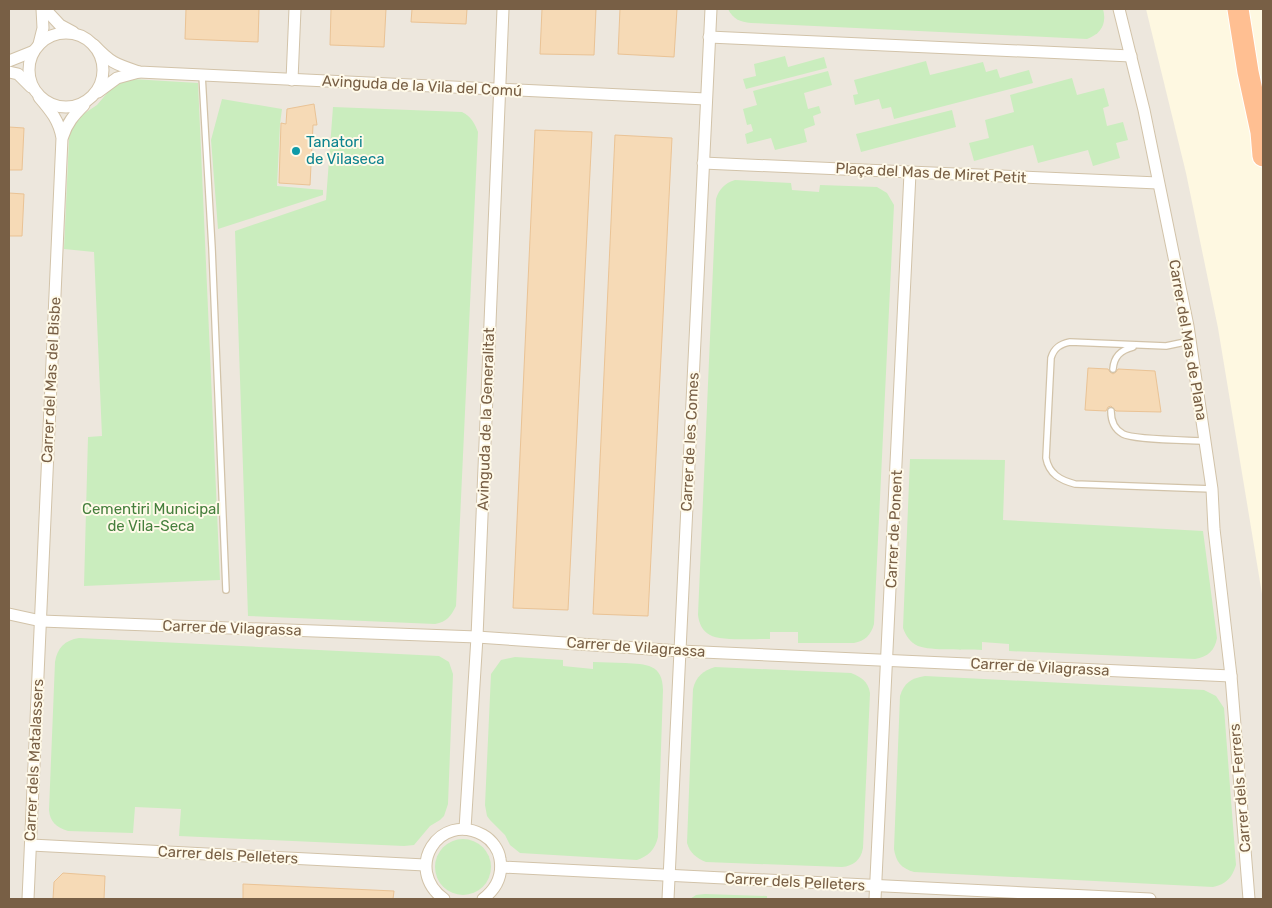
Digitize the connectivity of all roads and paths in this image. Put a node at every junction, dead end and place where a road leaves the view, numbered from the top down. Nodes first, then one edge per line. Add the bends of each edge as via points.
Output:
1 (43, 9) edge
2 (296, 9) edge
3 (503, 9) edge
4 (711, 9) edge
5 (1119, 9) edge
6 (1238, 9) edge
7 (709, 36) junction
8 (83, 37) junction
9 (94, 45) junction
10 (36, 48) junction
11 (1131, 56) junction
12 (9, 61) edge
13 (9, 72) edge
14 (139, 72) junction
15 (202, 75) junction
16 (292, 80) junction
17 (499, 90) junction
18 (37, 94) junction
19 (90, 98) junction
20 (706, 99) junction
21 (62, 138) junction
22 (1263, 156) edge
23 (703, 163) junction
24 (910, 173) junction
25 (1158, 183) junction
26 (1190, 341) junction
27 (1142, 345) junction
28 (1113, 369) dead end
29 (1111, 411) dead end
30 (1205, 441) junction
31 (1212, 489) junction
32 (226, 590) dead end
33 (9, 614) edge
34 (40, 621) junction
35 (477, 637) junction
36 (680, 651) junction
37 (888, 660) junction
38 (1231, 676) junction
39 (465, 829) junction
40 (31, 845) junction
41 (425, 864) junction
42 (501, 867) junction
43 (669, 876) junction
44 (876, 886) junction
45 (439, 897) edge
46 (28, 899) edge
47 (483, 899) edge
48 (668, 899) edge
49 (875, 899) edge
50 (1150, 899) edge
51 (1249, 899) edge

1 - 8 street via 60,25
1 - 10 street via 43,28
2 - 16 street
3 - 17 street, Avinguda de la Generalitat
4 - 7 street, Carrer de les Comes
5 - 11 street, Carrer del Mas de Plana
6 - 22 highway
7 - 11 street
7 - 20 street, Carrer de les Comes
8 - 9 street
8 - 10 street via 71,33 58,34 46,38
9 - 14 street, Avinguda de la Vila del Comú via 108,60
9 - 19 street via 103,64 102,81
10 - 12 street
10 - 18 street via 28,69
11 - 25 street, Carrer del Mas de Plana
13 - 18 street via 18,74
14 - 15 street, Avinguda de la Vila del Comú
14 - 19 street, Avinguda de la Vila del Comú via 117,78
15 - 16 street, Avinguda de la Vila del Comú
15 - 32 lane
16 - 17 street, Avinguda de la Vila del Comú
17 - 20 street, Avinguda de la Vila del Comú
17 - 35 street, Avinguda de la Generalitat
18 - 19 street via 62,108 75,107
18 - 21 street, Carrer del Mas del Bisbe via 56,117
19 - 21 street, Carrer del Mas del Bisbe via 71,117
20 - 23 street, Carrer de les Comes
21 - 34 street, Carrer del Mas del Bisbe
23 - 24 street, Plaça del Mas de Miret Petit
23 - 36 street, Carrer de les Comes
24 - 25 street, Plaça del Mas de Miret Petit
24 - 37 street, Carrer de Ponent
25 - 26 street, Carrer del Mas de Plana
26 - 27 lane via 1166,346
26 - 30 street, Carrer del Mas de Plana
27 - 28 lane via 1120,353
27 - 31 lane via 1070,342 1056,348 1050,368 1046,458 1050,470 1059,479 1075,484
29 - 30 lane via 1112,422 1125,435
30 - 31 street, Carrer del Mas de Plana
31 - 38 street, Carrer del Mas de Plana
33 - 34 street, Carrer de Vilagrassa
34 - 35 street, Carrer de Vilagrassa
34 - 40 street, Carrer dels Matalassers
35 - 36 street, Carrer de Vilagrassa
35 - 39 street, Avinguda de la Generalitat
36 - 37 street, Carrer de Vilagrassa
36 - 43 street, Carrer de les Comes
37 - 38 street, Carrer de Vilagrassa
37 - 44 street, Carrer de Ponent
38 - 51 street, Carrer dels Ferrers
39 - 41 street via 443,835 434,843
39 - 42 street via 487,837 497,850
40 - 41 street, Carrer dels Pelleters
40 - 46 street, Carrer dels Matalassers
41 - 45 street via 430,885
42 - 43 street, Carrer dels Pelleters
42 - 47 street via 493,890
43 - 44 street, Carrer dels Pelleters
43 - 48 street, Carrer de les Comes
44 - 49 street, Carrer de Ponent
44 - 50 street, Carrer dels Pelleters

